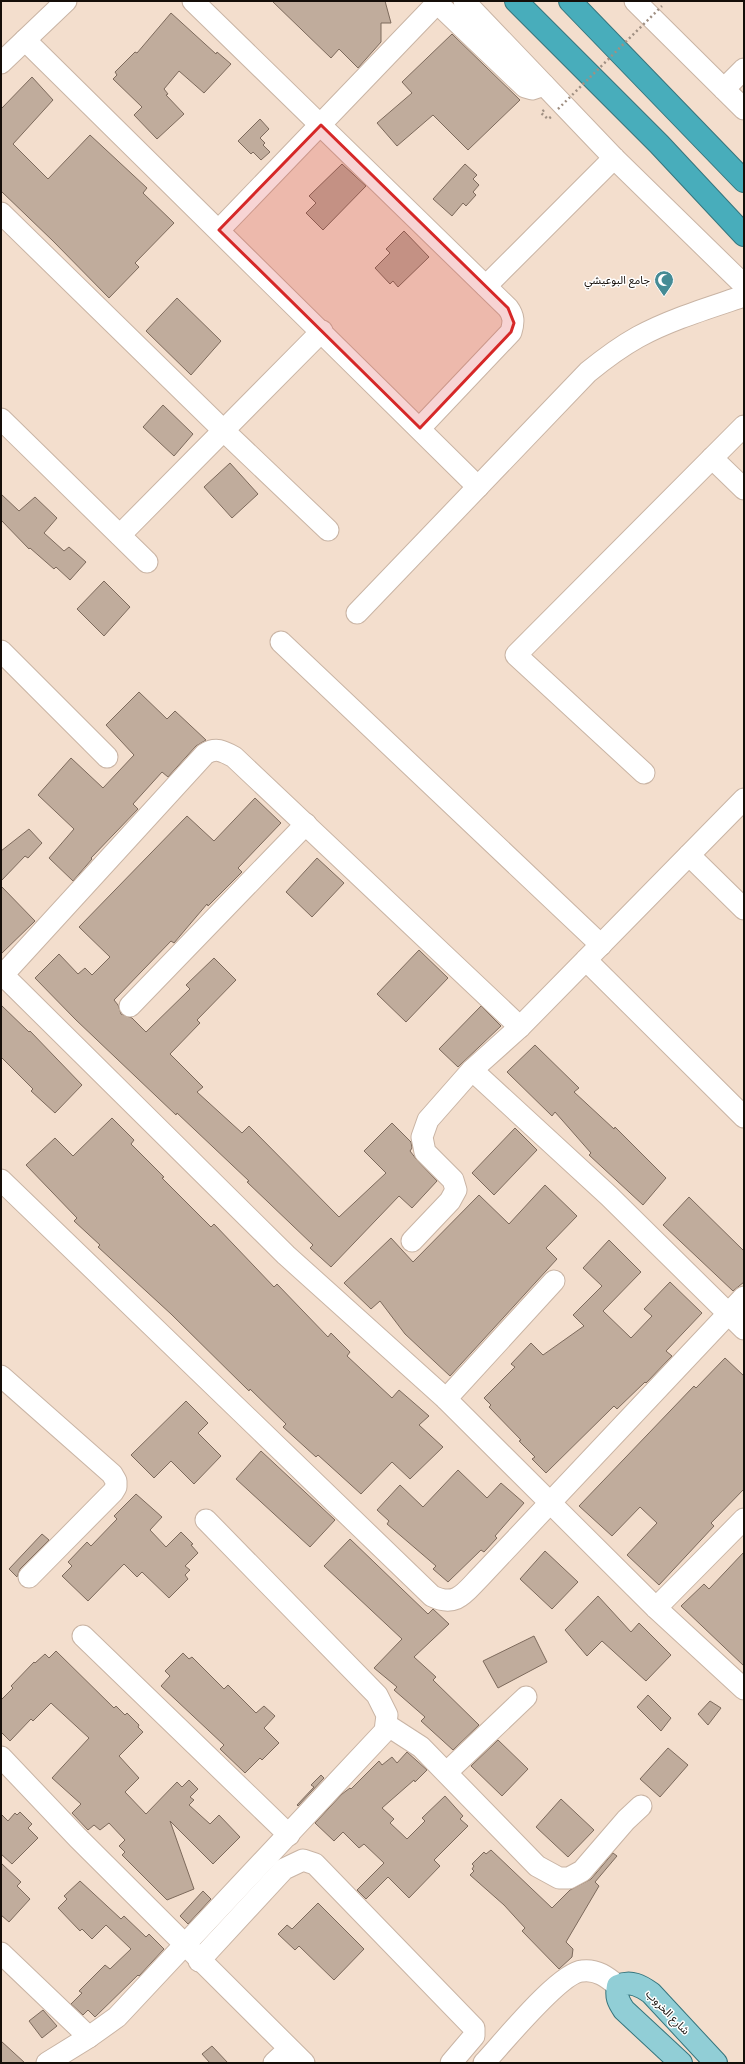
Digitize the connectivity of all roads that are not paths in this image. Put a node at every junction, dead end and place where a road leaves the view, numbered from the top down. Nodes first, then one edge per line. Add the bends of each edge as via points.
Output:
1 (66, 1) edge
2 (193, 1) edge
3 (464, 1) edge
4 (508, 1) edge
5 (516, 1) edge
6 (570, 1) edge
7 (636, 1) edge
8 (437, 2) edge
9 (25, 40) junction
10 (566, 51) junction
11 (1, 63) edge
12 (744, 69) edge
13 (544, 85) junction
14 (724, 89) junction
15 (744, 109) edge
16 (321, 125) junction
17 (614, 158) junction
18 (744, 181) edge
19 (1, 213) edge
20 (219, 230) junction
21 (744, 235) edge
22 (744, 285) edge
23 (486, 286) junction
24 (744, 296) edge
25 (322, 331) junction
26 (1, 419) edge
27 (744, 426) edge
28 (420, 428) junction
29 (223, 430) junction
30 (712, 458) junction
31 (478, 487) junction
32 (744, 489) edge
33 (328, 530) dead end
34 (120, 535) junction
35 (147, 562) dead end
36 (357, 613) dead end
37 (281, 642) dead end
38 (1, 651) edge
39 (107, 757) dead end
40 (644, 773) dead end
41 (744, 799) edge
42 (306, 824) junction
43 (689, 855) junction
44 (744, 908) edge
45 (601, 945) junction
46 (586, 960) junction
47 (2, 976) edge
48 (130, 1006) dead end
49 (520, 1027) junction
50 (472, 1070) junction
51 (744, 1117) edge
52 (1, 1180) edge
53 (412, 1241) dead end
54 (554, 1281) dead end
55 (744, 1297) edge
56 (729, 1314) junction
57 (744, 1329) edge
58 (1, 1376) edge
59 (446, 1398) junction
60 (552, 1503) junction
61 (744, 1519) edge
62 (206, 1520) dead end
63 (29, 1578) dead end
64 (656, 1608) junction
65 (83, 1636) dead end
66 (744, 1689) edge
67 (526, 1697) dead end
68 (387, 1725) junction
69 (1, 1756) edge
70 (447, 1772) junction
71 (642, 1806) dead end
72 (289, 1835) junction
73 (184, 1946) junction
74 (1, 1953) edge
75 (199, 1961) junction
76 (618, 1986) junction
77 (89, 2037) junction
78 (289, 2049) junction
79 (47, 2063) edge
80 (274, 2063) edge
81 (304, 2063) edge
82 (451, 2063) edge
83 (484, 2063) edge
84 (680, 2063) edge
85 (716, 2063) edge

1 - 9 street
2 - 16 street
3 - 13 street
4 - 10 main road
5 - 10 highway
6 - 18 highway
7 - 14 street
8 - 13 street via 525,87 532,89
8 - 16 street
9 - 11 street
9 - 20 street
10 - 21 highway via 659,144
12 - 14 street
13 - 17 street
14 - 15 street
16 - 20 street
16 - 23 street
17 - 22 street
17 - 23 street
19 - 29 street
20 - 25 street
23 - 28 street via 513,315 511,332
24 - 31 street via 666,324 612,353 565,393
25 - 28 street
25 - 29 street
26 - 34 street
27 - 30 street
28 - 31 street
29 - 33 street
29 - 34 street
30 - 32 street
30 - 40 street via 516,655
31 - 36 street
34 - 35 street
37 - 45 street
38 - 39 street
41 - 43 street
42 - 47 street via 234,757 221,750 211,750
42 - 48 street
42 - 49 street
43 - 44 street
43 - 45 street
45 - 46 street
46 - 49 street
46 - 51 street
47 - 59 street via 286,1255
49 - 50 street
50 - 53 street via 428,1120 424,1129 422,1137 425,1152 453,1180 456,1190 450,1201
50 - 56 street via 609,1196
52 - 60 street via 432,1596 448,1601 460,1598
54 - 59 street
55 - 56 street
56 - 57 street
56 - 60 street
58 - 63 street via 112,1474 116,1481 116,1487 106,1502
59 - 60 street
60 - 64 street
61 - 64 street
62 - 68 street via 377,1695 387,1715
64 - 66 street
65 - 72 street
67 - 70 street
68 - 70 street via 421,1747
68 - 72 street via 383,1735
69 - 73 street
70 - 71 street via 537,1866 558,1878 569,1878 582,1871 626,1820
72 - 73 street
73 - 75 street
73 - 77 street via 117,2017
74 - 77 street
75 - 78 street
75 - 82 street via 284,1869 303,1860 315,1864 474,2028 474,2036
76 - 83 street via 596,1971 581,1971 562,1981
76 - 84 main road via 616,1994 624,2010
76 - 85 main road, شارع الخروب via 632,1983 651,1993
77 - 79 street
78 - 80 street
78 - 81 street

